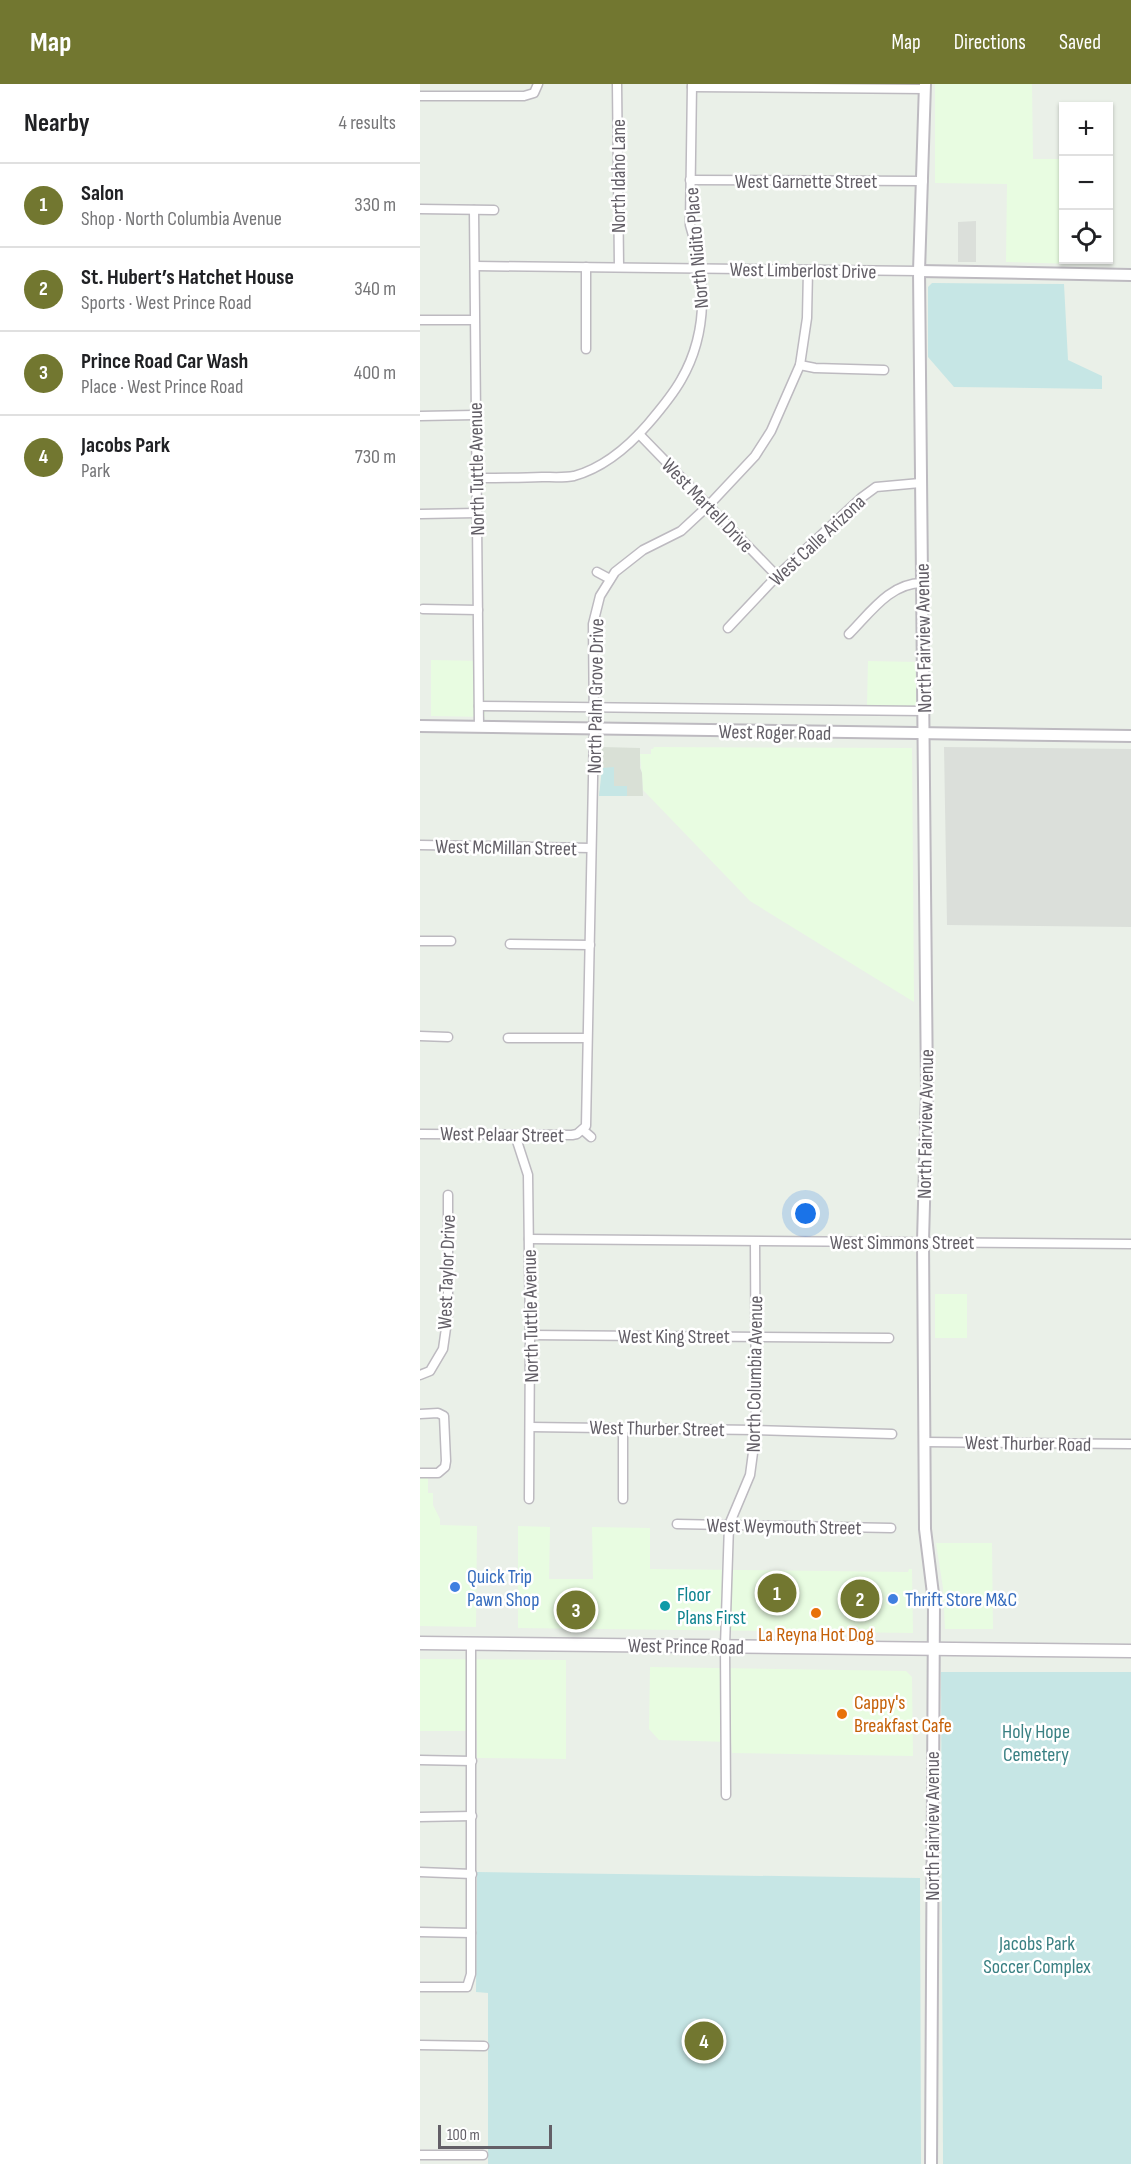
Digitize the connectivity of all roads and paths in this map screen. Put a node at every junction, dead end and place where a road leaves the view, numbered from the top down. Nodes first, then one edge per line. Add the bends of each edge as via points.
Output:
1 (617, 84) edge
2 (692, 86) edge
3 (925, 87) edge
4 (536, 88) edge
5 (420, 96) edge
6 (690, 180) junction
7 (923, 181) junction
8 (420, 209) edge
9 (474, 210) junction
10 (494, 210) dead end
11 (475, 266) junction
12 (586, 267) junction
13 (619, 267) junction
14 (700, 268) junction
15 (808, 270) junction
16 (919, 271) junction
17 (1131, 275) edge
18 (420, 320) edge
19 (474, 320) junction
20 (586, 349) dead end
21 (800, 365) junction
22 (884, 370) dead end
23 (476, 415) junction
24 (420, 416) edge
25 (639, 434) junction
26 (477, 478) junction
27 (921, 483) junction
28 (709, 505) junction
29 (477, 513) junction
30 (421, 514) edge
31 (597, 572) dead end
32 (777, 576) junction
33 (610, 579) junction
34 (922, 583) junction
35 (423, 609) dead end
36 (478, 610) junction
37 (728, 628) dead end
38 (849, 634) dead end
39 (479, 705) junction
40 (594, 707) junction
41 (924, 711) junction
42 (420, 726) edge
43 (479, 727) junction
44 (594, 729) junction
45 (924, 734) junction
46 (1131, 736) edge
47 (420, 845) edge
48 (591, 848) junction
49 (420, 941) edge
50 (451, 941) dead end
51 (510, 944) dead end
52 (590, 945) junction
53 (420, 1036) edge
54 (448, 1037) dead end
55 (508, 1038) dead end
56 (587, 1038) junction
57 (583, 1130) junction
58 (420, 1134) edge
59 (515, 1134) junction
60 (591, 1137) dead end
61 (448, 1195) dead end
62 (529, 1239) junction
63 (755, 1242) junction
64 (923, 1242) junction
65 (1131, 1244) edge
66 (530, 1335) junction
67 (756, 1337) junction
68 (889, 1338) dead end
69 (420, 1376) edge
70 (420, 1414) edge
71 (530, 1427) junction
72 (622, 1428) junction
73 (756, 1430) junction
74 (892, 1434) dead end
75 (925, 1442) junction
76 (1131, 1444) edge
77 (420, 1473) edge
78 (529, 1499) dead end
79 (623, 1499) dead end
80 (677, 1524) dead end
81 (729, 1525) junction
82 (891, 1528) dead end
83 (420, 1643) edge
84 (471, 1643) junction
85 (725, 1646) junction
86 (932, 1649) junction
87 (1131, 1651) edge
88 (420, 1760) edge
89 (472, 1761) junction
90 (726, 1795) dead end
91 (472, 1816) junction
92 (420, 1817) edge
93 (420, 1872) edge
94 (472, 1874) junction
95 (420, 1932) edge
96 (471, 1933) junction
97 (420, 1987) edge
98 (420, 2045) edge
99 (484, 2046) dead end
100 (420, 2155) edge
101 (483, 2155) dead end
102 (434, 2159) edge
103 (931, 2164) edge

1 - 13 street, North Idaho Lane
2 - 3 street
2 - 6 street, North Nidito Place
3 - 7 street, North Fairview Avenue
4 - 5 street via 524,96
6 - 7 street, West Garnette Street
6 - 14 street, North Nidito Place via 690,225 698,246
7 - 16 street, North Fairview Avenue
8 - 9 street
9 - 10 street
9 - 11 street, North Tuttle Avenue
11 - 12 street, West Limberlost Drive
11 - 19 street, North Tuttle Avenue
12 - 13 street, West Limberlost Drive
12 - 20 street
13 - 14 street, West Limberlost Drive
14 - 15 street, West Limberlost Drive
14 - 25 street, North Nidito Place via 702,323 694,353 682,380
15 - 16 street, West Limberlost Drive
15 - 21 street, North Palm Grove Drive via 807,318
16 - 17 street, West Limberlost Drive
16 - 27 street, North Fairview Avenue
18 - 19 street
19 - 23 street, North Tuttle Avenue
21 - 22 street
21 - 28 street, North Palm Grove Drive via 755,456
23 - 24 street
23 - 26 street, North Tuttle Avenue
25 - 26 street, North Nidito Place via 597,468 571,477
25 - 28 street, West Martell Drive
26 - 29 street, North Tuttle Avenue
27 - 32 street, West Calle Arizona via 876,487
27 - 34 street, North Fairview Avenue
28 - 32 street, West Martell Drive
28 - 33 street, North Palm Grove Drive via 681,531 643,550
29 - 30 street
29 - 36 street, North Tuttle Avenue
31 - 33 street
32 - 37 street, West Calle Arizona
33 - 40 street, North Palm Grove Drive via 600,596 593,624
34 - 38 street via 911,583 885,597
34 - 41 street, North Fairview Avenue
35 - 36 street
36 - 39 street, North Tuttle Avenue
39 - 40 street, West Roger Road
39 - 43 street, North Tuttle Avenue
40 - 41 street, West Roger Road
40 - 44 street, North Palm Grove Drive
41 - 45 street, North Fairview Avenue
42 - 43 street, West Roger Road
43 - 44 street, West Roger Road
44 - 45 street, West Roger Road
44 - 48 street, North Palm Grove Drive
45 - 46 street, West Roger Road
45 - 64 street, North Fairview Avenue via 927,1113
47 - 48 street, West McMillan Street
48 - 52 street, North Palm Grove Drive
49 - 50 street
51 - 52 street
52 - 56 street, North Palm Grove Drive
53 - 54 street
55 - 56 street
56 - 57 street, North Palm Grove Drive via 588,1118
57 - 59 street, West Pelaar Street via 572,1135
57 - 60 street
58 - 59 street, West Pelaar Street
59 - 62 street, North Tuttle Avenue via 528,1175
61 - 69 street, West Taylor Drive via 448,1314 443,1349 430,1371
62 - 63 street, West Simmons Street
62 - 66 street, North Tuttle Avenue
63 - 64 street, West Simmons Street
63 - 67 street, North Columbia Avenue
64 - 65 street, West Simmons Street
64 - 75 street, North Fairview Avenue
66 - 67 street, West King Street
66 - 71 street, North Tuttle Avenue
67 - 68 street, West King Street
67 - 73 street, North Columbia Avenue
70 - 77 street via 444,1416 446,1461 438,1473
71 - 72 street, West Thurber Street
71 - 78 street, North Tuttle Avenue
72 - 73 street, West Thurber Street
72 - 79 street
73 - 74 street, West Thurber Street
73 - 81 street, North Columbia Avenue via 750,1475
75 - 76 street, West Thurber Road
75 - 86 street, North Fairview Avenue via 925,1529 934,1602
80 - 81 street, West Weymouth Street
81 - 82 street, West Weymouth Street
81 - 85 street, North Columbia Avenue
83 - 84 main road, West Prince Road
84 - 85 main road, West Prince Road
84 - 89 street
85 - 86 main road, West Prince Road
85 - 90 street, North Columbia Avenue
86 - 87 main road, West Prince Road
86 - 103 street, North Fairview Avenue
88 - 89 street
89 - 91 street
91 - 92 street
91 - 94 street
93 - 94 street
94 - 96 street
95 - 96 street
96 - 97 street via 471,1974 467,1987
98 - 99 street
100 - 102 street
101 - 102 street

